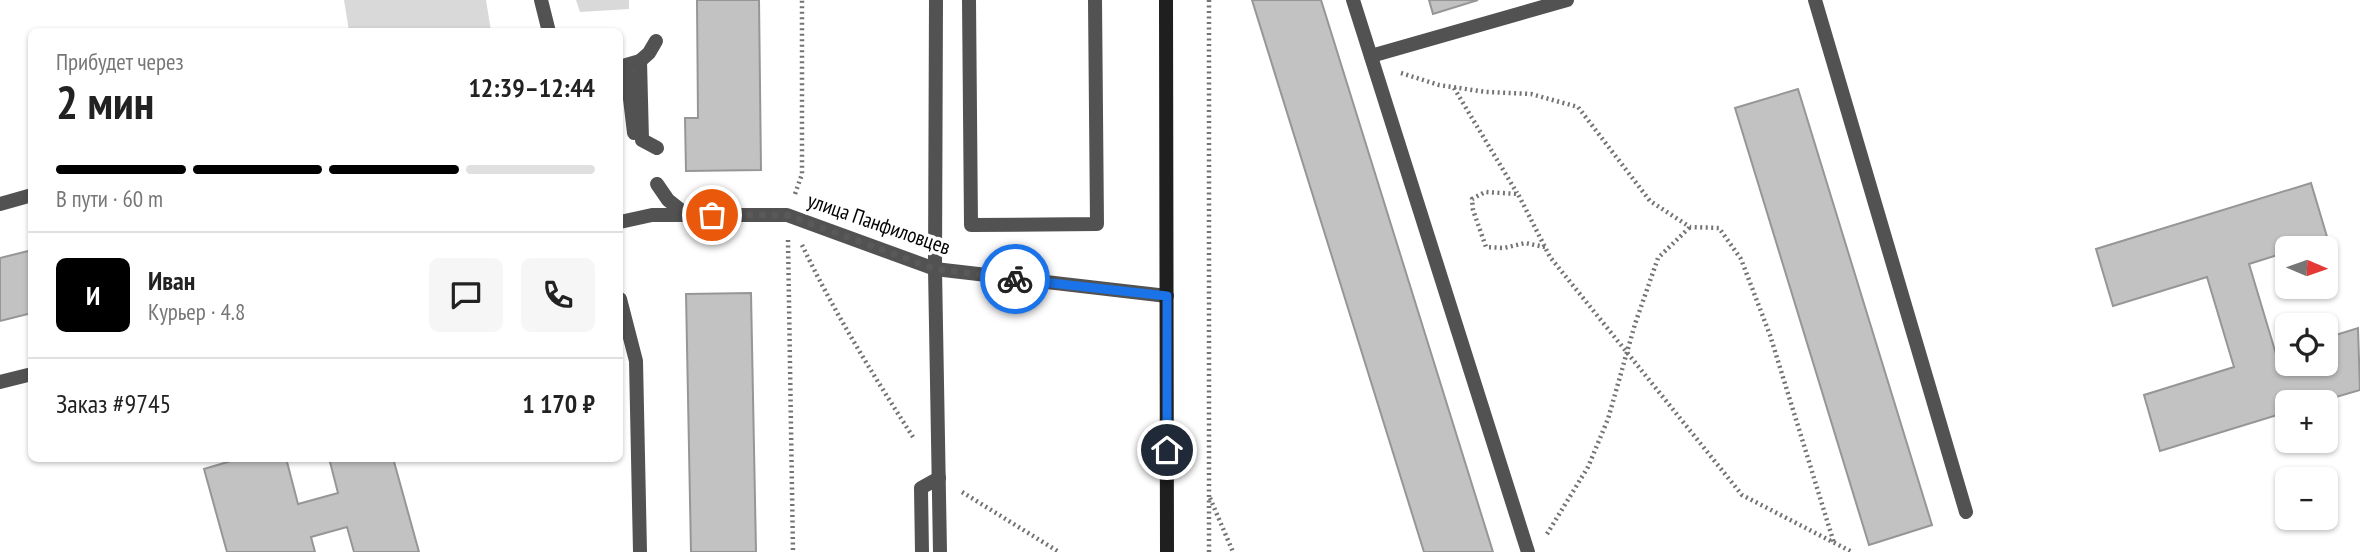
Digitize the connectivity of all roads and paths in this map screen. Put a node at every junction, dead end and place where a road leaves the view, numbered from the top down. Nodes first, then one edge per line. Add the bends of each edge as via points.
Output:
1 (541, 0) edge
2 (802, 0) edge
3 (936, 0) edge
4 (969, 0) edge
5 (1095, 0) edge
6 (1166, 0) edge
7 (1209, 0) edge
8 (1353, 0) edge
9 (1567, 0) edge
10 (1815, 0) edge
11 (549, 28) edge
12 (656, 41) dead end
13 (1371, 56) junction
14 (1454, 88) junction
15 (657, 148) dead end
16 (657, 184) dead end
17 (1518, 194) junction
18 (28, 196) edge
19 (654, 200) dead end
20 (0, 204) edge
21 (687, 215) junction
22 (787, 215) junction
23 (644, 216) junction
24 (623, 221) edge
25 (1690, 227) junction
26 (1545, 247) junction
27 (935, 269) junction
28 (1167, 296) junction
29 (623, 311) edge
30 (1627, 352) junction
31 (28, 375) edge
32 (0, 382) edge
33 (939, 478) junction
34 (1209, 495) junction
35 (1966, 512) dead end
36 (1542, 542) dead end
37 (1833, 542) junction
38 (640, 552) edge
39 (793, 552) edge
40 (922, 552) edge
41 (940, 552) edge
42 (1059, 552) edge
43 (1167, 552) edge
44 (1209, 552) edge
45 (1233, 552) edge
46 (1528, 552) edge
47 (1852, 552) edge

1 - 11 lane
2 - 22 path via 802,174
3 - 27 lane
4 - 5 lane via 971,225 1097,224
6 - 28 street
7 - 34 path
8 - 13 lane
9 - 13 lane
10 - 35 lane
12 - 15 lane via 640,61 642,140
13 - 14 path via 1394,71
13 - 46 lane
14 - 17 path
14 - 25 path via 1531,94 1578,107 1650,201
16 - 21 lane
17 - 26 path
17 - 26 path via 1485,192 1472,199 1486,247 1525,243
18 - 20 lane
19 - 23 lane
21 - 22 lane, улица Панфиловцев
21 - 23 lane, улица Панфиловцев
22 - 27 lane, улица Панфиловцев
22 - 33 path via 874,377
22 - 39 path
23 - 24 lane, улица Панфиловцев
25 - 30 path via 1658,258
25 - 37 path via 1719,228 1741,258 1770,335
26 - 30 path
27 - 28 lane, улица Панфиловцев
27 - 33 lane
28 - 43 street
29 - 38 lane via 636,361
30 - 36 path via 1608,419 1588,467
30 - 37 path via 1742,495
31 - 32 lane
33 - 40 lane via 921,488
33 - 41 lane
33 - 42 path
34 - 44 path
34 - 45 path
37 - 47 path

